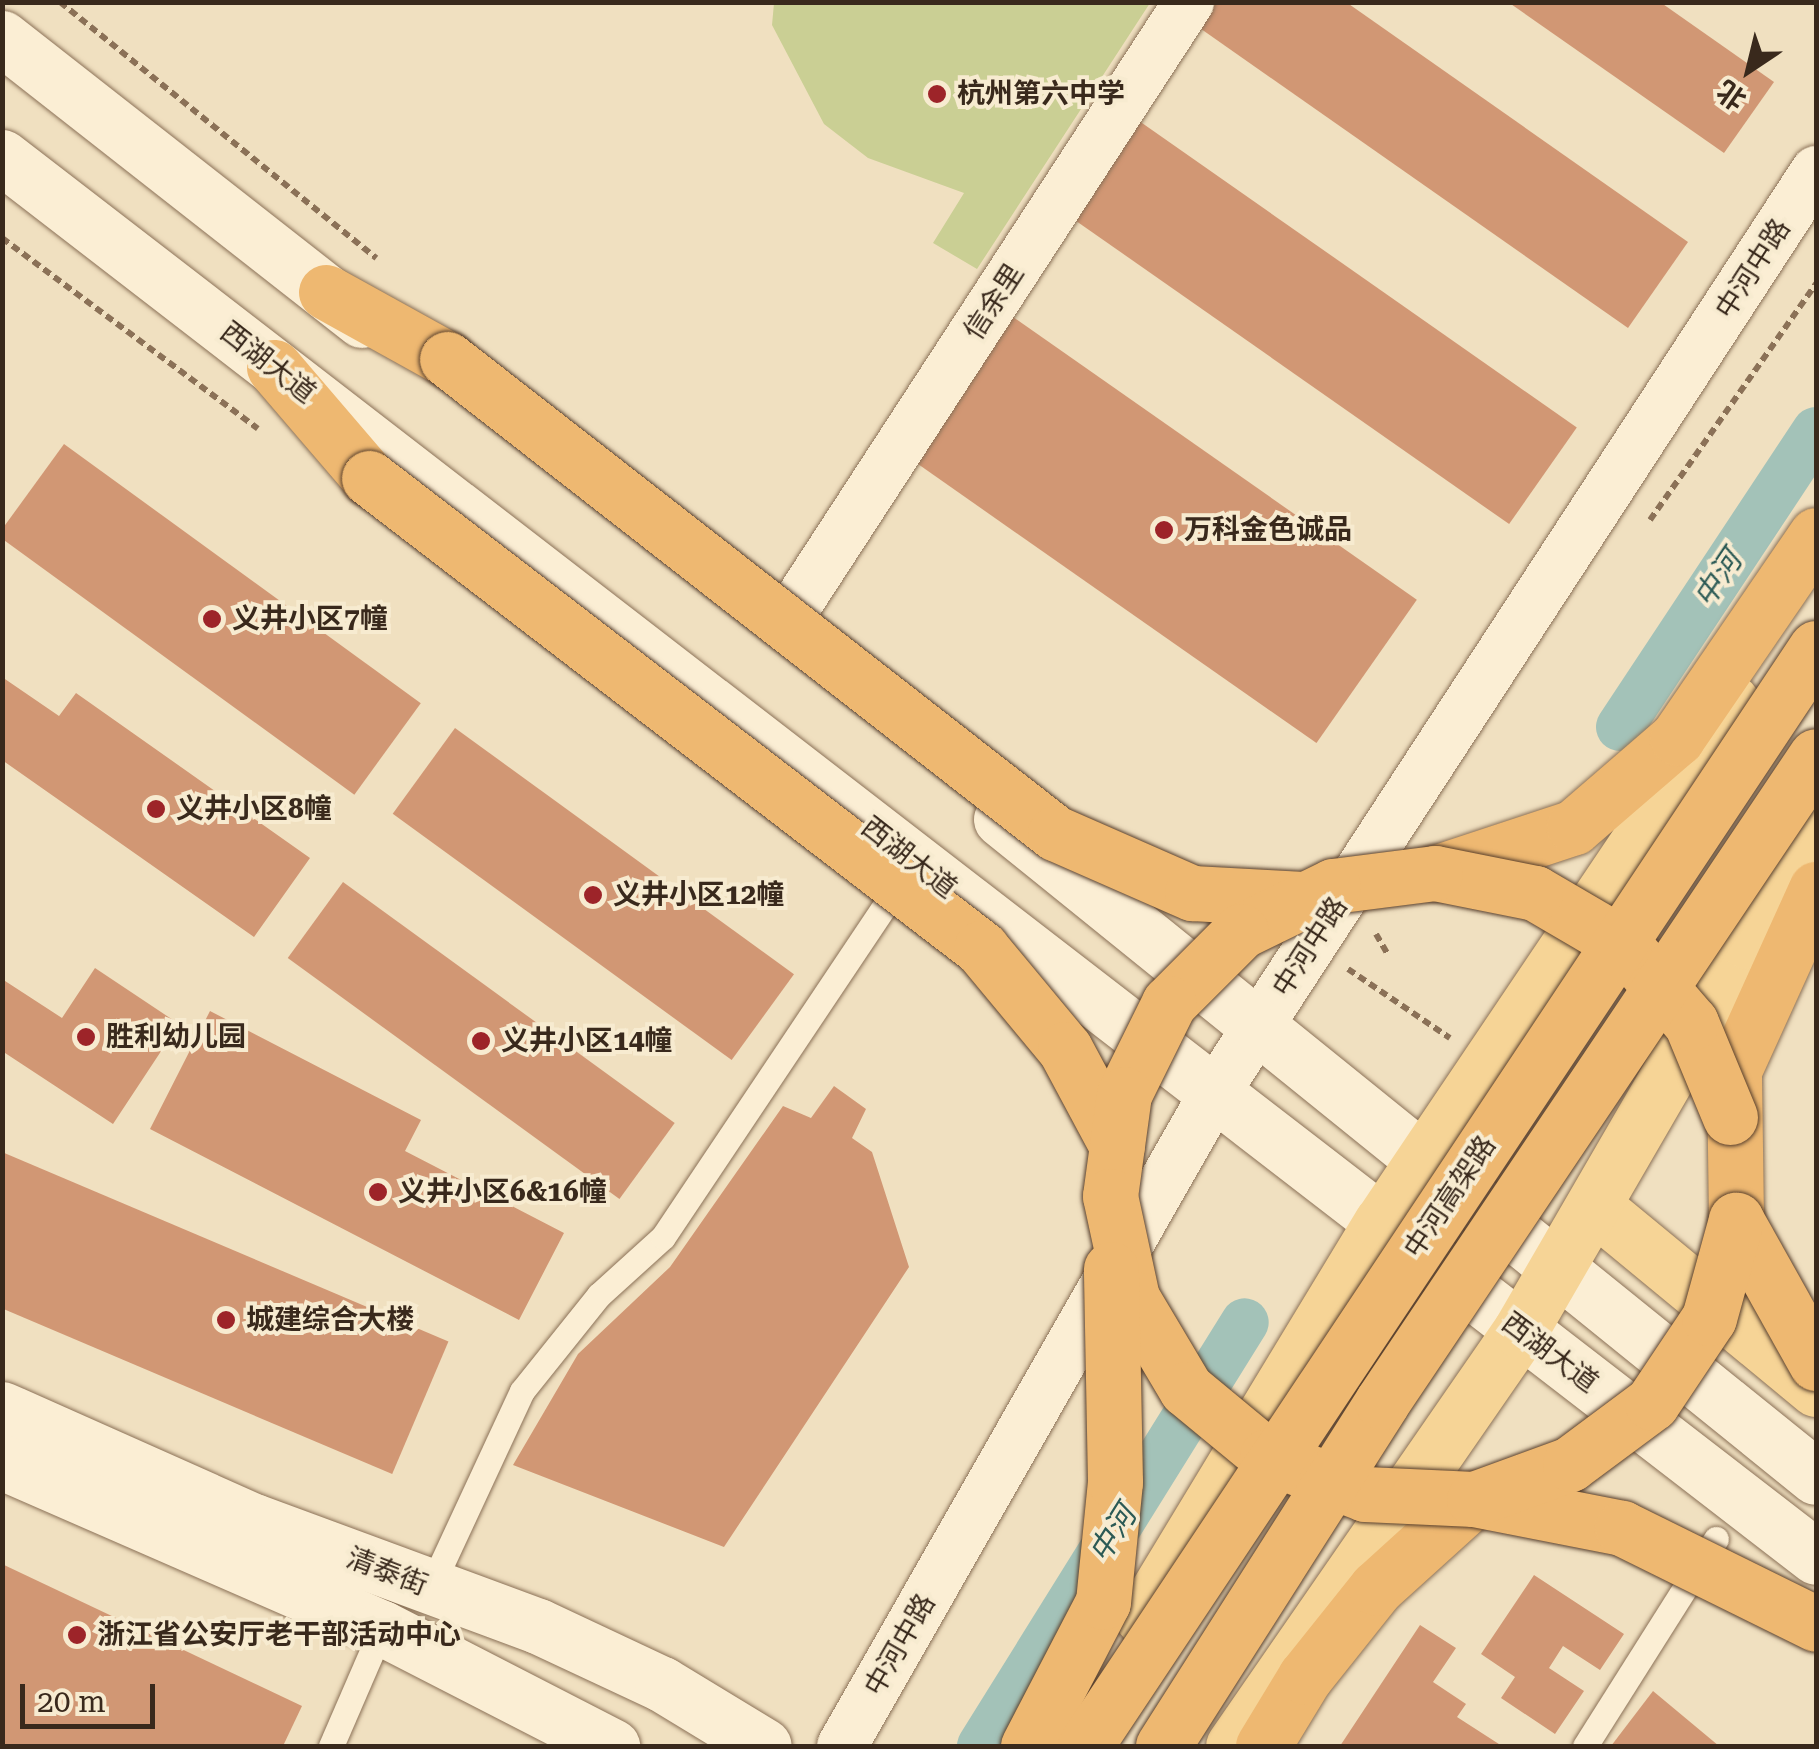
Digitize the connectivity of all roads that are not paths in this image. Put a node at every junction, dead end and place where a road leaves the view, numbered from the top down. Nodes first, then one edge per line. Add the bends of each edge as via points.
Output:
1 (1190, 2) edge
2 (2, 38) edge
3 (2, 157) edge
4 (1816, 171) edge
5 (326, 292) junction
6 (274, 367) junction
7 (1816, 535) edge
8 (1816, 580) edge
9 (798, 601) dead end
10 (1816, 648) edge
11 (1816, 756) edge
12 (1816, 835) edge
13 (1435, 873) junction
14 (1816, 889) edge
15 (1306, 899) junction
16 (888, 902) dead end
17 (1260, 1023) junction
18 (1214, 1094) junction
19 (1730, 1117) junction
20 (1426, 1160) junction
21 (1113, 1171) junction
22 (1595, 1206) junction
23 (1736, 1220) junction
24 (1381, 1223) junction
25 (1559, 1269) junction
26 (1520, 1331) junction
27 (1816, 1364) edge
28 (1816, 1389) edge
29 (2, 1409) edge
30 (2, 1462) edge
31 (1816, 1478) edge
32 (1474, 1499) junction
33 (1716, 1539) dead end
34 (1816, 1557) edge
35 (430, 1589) junction
36 (1816, 1624) edge
37 (382, 1628) junction
38 (331, 1746) edge
39 (612, 1746) edge
40 (764, 1746) edge
41 (842, 1746) edge
42 (1028, 1746) edge
43 (1063, 1746) edge
44 (1085, 1746) edge
45 (1163, 1746) edge
46 (1232, 1746) edge
47 (1264, 1746) edge
48 (1584, 1746) edge

1 - 9 street, 信余里
2 - 5 main road
3 - 6 main road, 西湖大道
4 - 17 street, 中河中路
5 - 15 highway, bridge via 447,359 1055,833 1192,894
5 - 17 main road
6 - 18 main road, 西湖大道
6 - 21 highway, bridge via 369,478 981,948 1065,1049
7 - 13 highway via 1677,738 1574,827
8 - 20 main road
10 - 44 highway, 中河高架路, bridge
11 - 45 highway, 中河高架路, bridge via 1393,1386
12 - 22 main road via 1746,941
13 - 15 highway, bridge via 1333,886
13 - 19 highway, bridge via 1535,893 1624,945 1691,1023
14 - 19 highway via 1734,1070
15 - 21 highway, bridge via 1241,930 1168,1003 1124,1094
16 - 35 lane via 663,1237 599,1295 522,1391
17 - 18 street, 中河中路
17 - 20 main road
18 - 24 main road, 西湖大道
18 - 41 street, 中河中路
19 - 23 highway
20 - 24 main road
20 - 25 main road
21 - 32 highway, bridge via 1132,1298 1186,1389 1266,1456 1366,1494
21 - 42 highway, bridge via 1115,1482 1103,1602
22 - 25 main road
22 - 28 main road
23 - 27 highway, bridge
23 - 32 highway, bridge via 1709,1318 1652,1403 1570,1464
24 - 26 main road, 西湖大道
24 - 43 main road
25 - 26 main road
25 - 31 main road
26 - 34 main road, 西湖大道
26 - 46 main road
29 - 35 main road, 清泰街
30 - 37 main road, 清泰街
32 - 36 highway, bridge via 1622,1528
32 - 47 highway via 1376,1588 1305,1677
33 - 48 lane
35 - 40 main road, 清泰街 via 538,1626 662,1684
37 - 38 lane
37 - 39 main road, 清泰街

